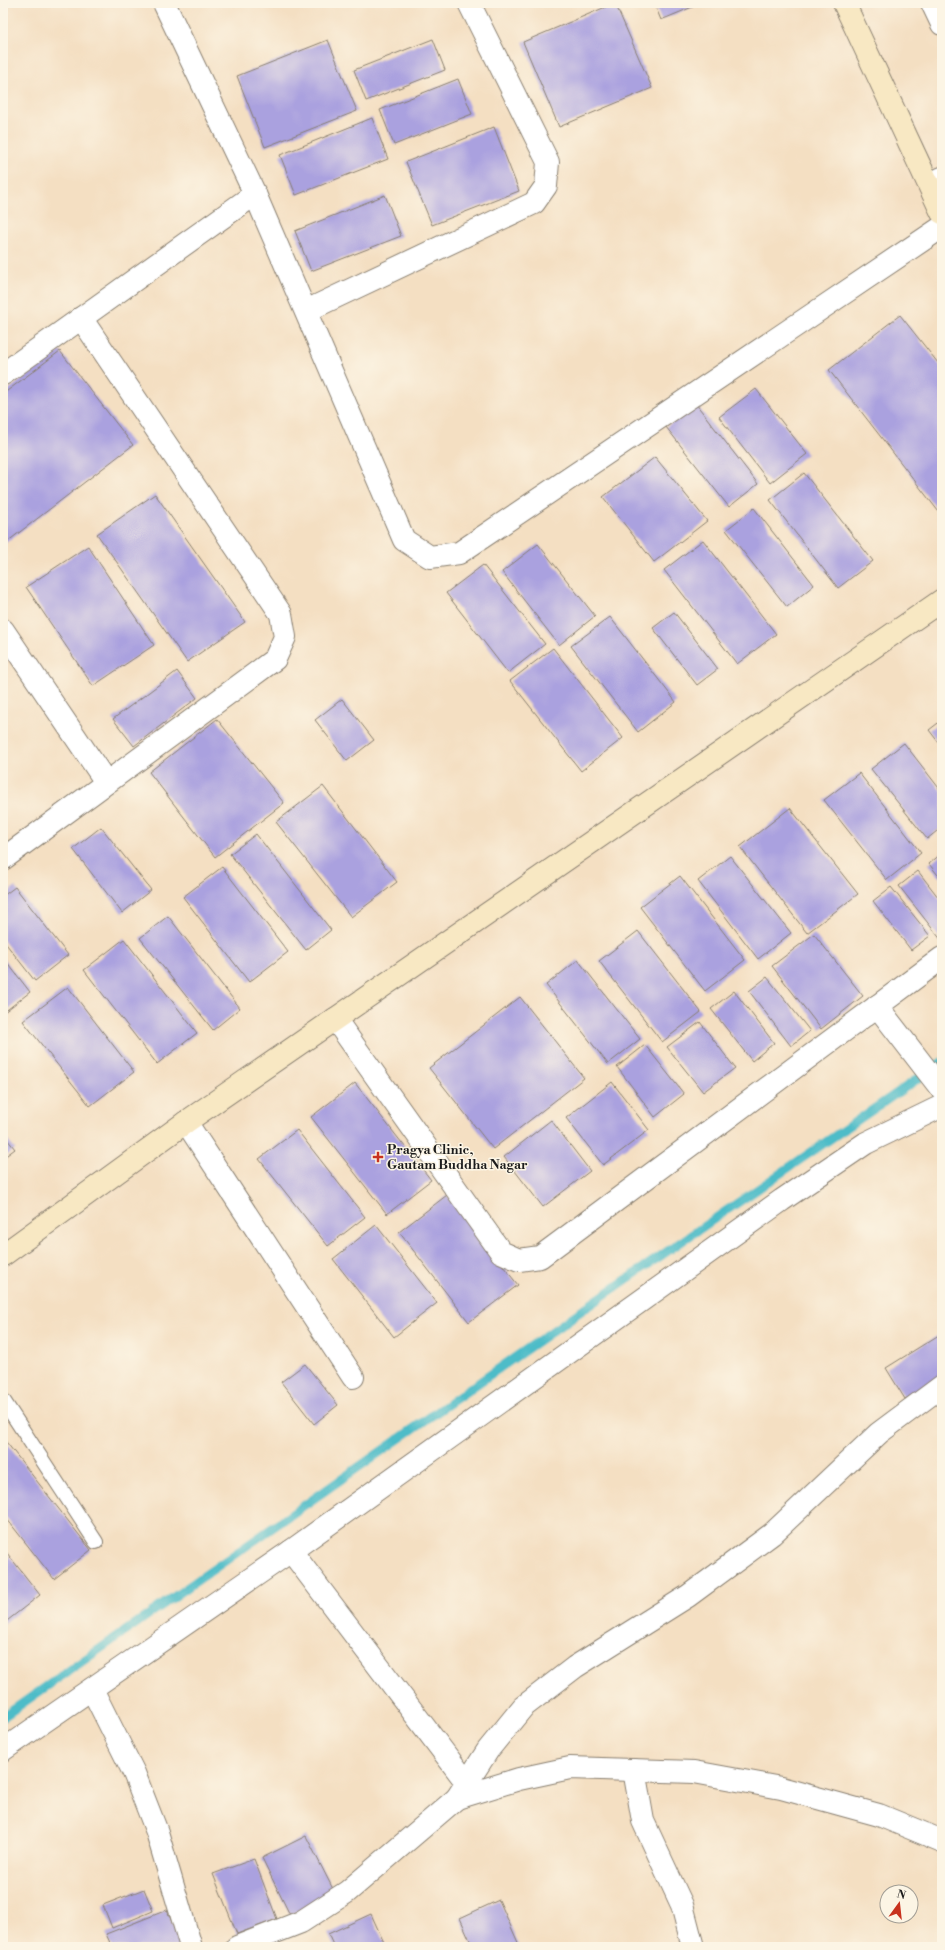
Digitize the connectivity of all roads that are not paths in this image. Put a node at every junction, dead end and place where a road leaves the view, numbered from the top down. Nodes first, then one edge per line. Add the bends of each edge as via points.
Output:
1 (164, 3) edge
2 (469, 3) edge
3 (844, 3) edge
4 (932, 3) edge
5 (942, 24) edge
6 (936, 181) edge
7 (254, 194) junction
8 (942, 213) edge
9 (942, 228) edge
10 (306, 311) junction
11 (80, 318) junction
12 (3, 374) edge
13 (942, 600) edge
14 (3, 630) edge
15 (106, 782) junction
16 (3, 859) edge
17 (942, 958) edge
18 (877, 1006) junction
19 (335, 1019) junction
20 (939, 1087) edge
21 (942, 1106) edge
22 (186, 1122) junction
23 (3, 1255) edge
24 (353, 1377) dead end
25 (942, 1386) edge
26 (3, 1400) edge
27 (96, 1542) dead end
28 (291, 1551) junction
29 (92, 1689) junction
30 (3, 1750) edge
31 (634, 1770) junction
32 (462, 1790) junction
33 (942, 1841) edge
34 (191, 1947) edge
35 (237, 1947) edge
36 (693, 1947) edge

1 - 7 street
2 - 10 street via 548,162 546,186 534,203
3 - 6 street
4 - 5 street
6 - 8 street
7 - 10 street
7 - 11 street
9 - 10 street via 459,553 430,556 404,540
11 - 12 street
11 - 15 street via 281,614 285,637 275,659
13 - 19 street
14 - 15 street
15 - 16 street
17 - 18 street
18 - 19 street via 540,1257 519,1260 501,1252
18 - 20 street
19 - 22 street
21 - 28 street via 866,1143 782,1200
22 - 23 street
22 - 24 street
25 - 32 street via 879,1433 772,1534 688,1596 575,1667 523,1707 488,1750
26 - 27 lane
28 - 29 street
28 - 32 street
29 - 30 street
29 - 34 street via 134,1773 158,1832
31 - 32 street via 570,1768
31 - 33 street via 694,1772 781,1788 879,1815
31 - 36 street via 643,1821 682,1905
32 - 35 street via 347,1892 301,1922

